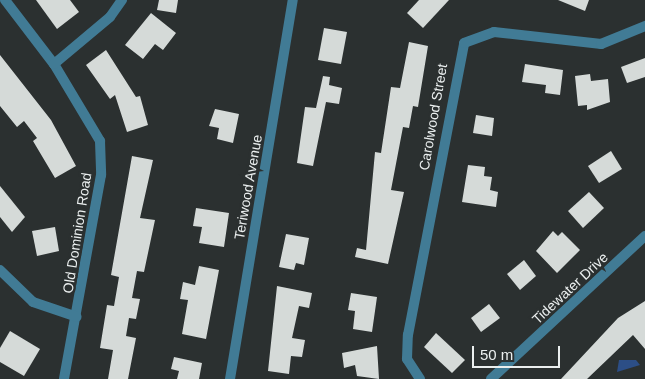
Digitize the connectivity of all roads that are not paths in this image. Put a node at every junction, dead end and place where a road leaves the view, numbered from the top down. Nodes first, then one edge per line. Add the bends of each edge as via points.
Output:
1 (5, 0) edge
2 (122, 0) edge
3 (293, 0) edge
4 (645, 26) edge
5 (54, 64) junction
6 (645, 236) edge
7 (0, 270) edge
8 (76, 317) junction
9 (64, 379) edge
10 (230, 379) edge
11 (420, 379) edge
12 (491, 379) edge

1 - 5 street, Old Dominion Road
2 - 5 street via 110,16
3 - 10 street, Teriwood Avenue
4 - 11 street, Carolwood Street via 601,44 494,32 464,43 408,335 407,359
5 - 8 street, Old Dominion Road via 100,141 101,176
6 - 12 street, Tidewater Drive
7 - 8 street via 33,302
8 - 9 street, Old Dominion Road

